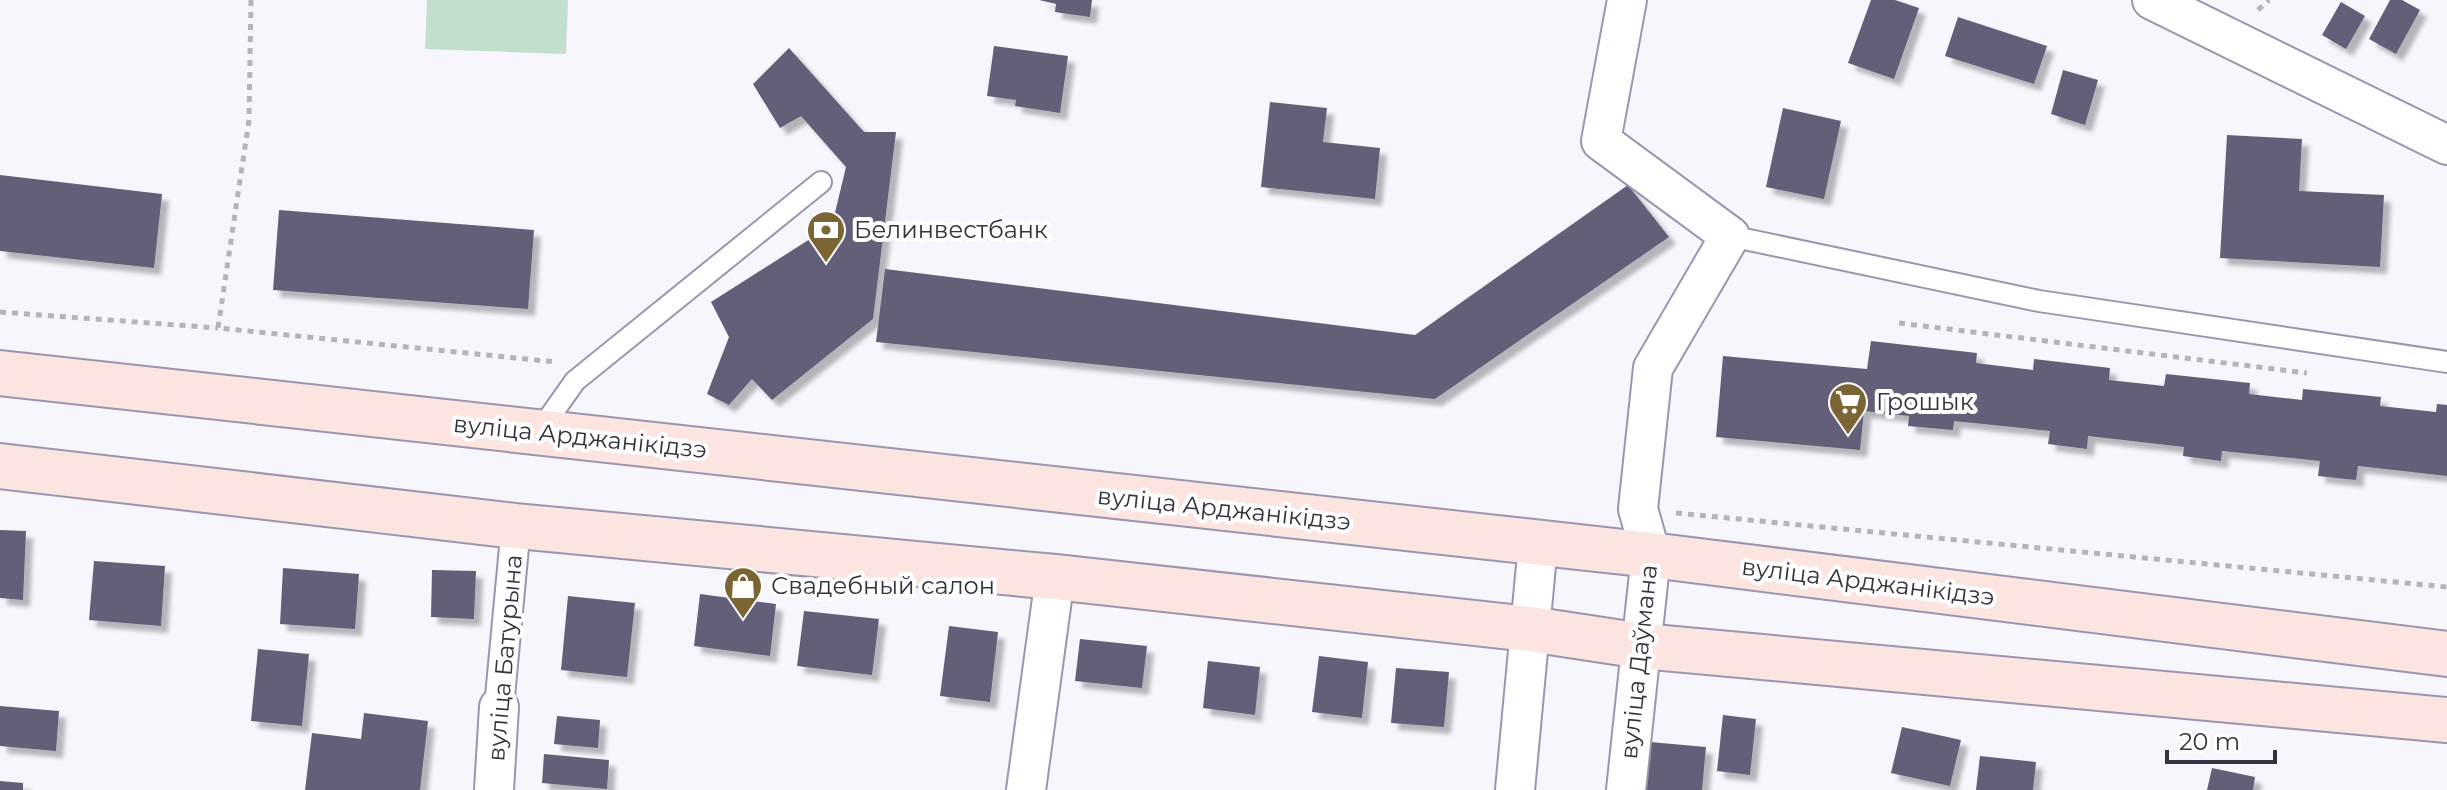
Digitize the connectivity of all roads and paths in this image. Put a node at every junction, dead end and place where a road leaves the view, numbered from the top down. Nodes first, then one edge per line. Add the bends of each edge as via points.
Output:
1 (251, 0) edge
2 (1627, 0) edge
3 (2152, 0) edge
4 (2447, 145) edge
5 (821, 182) dead end
6 (1730, 236) junction
7 (0, 312) edge
8 (1899, 323) dead end
9 (218, 328) junction
10 (2447, 362) edge
11 (593, 366) junction
12 (0, 373) edge
13 (2322, 375) dead end
14 (539, 432) junction
15 (0, 466) edge
16 (1638, 509) junction
17 (516, 526) junction
18 (1538, 544) junction
19 (1651, 555) junction
20 (1055, 577) junction
21 (2447, 587) edge
22 (1530, 629) junction
23 (1642, 646) junction
24 (2447, 654) edge
25 (499, 707) joint
26 (2447, 720) edge
27 (494, 790) edge
28 (1026, 790) edge
29 (1515, 790) edge
30 (1626, 790) edge

1 - 9 path via 249,120
2 - 6 street via 1601,141
3 - 4 street
5 - 11 lane
6 - 10 lane via 2039,301
6 - 16 street, вуліца Даўмана via 1653,368
7 - 9 path
8 - 13 path
9 - 11 path
11 - 14 lane via 575,381
12 - 14 main road, вуліца Арджанікідзэ
14 - 18 main road, вуліца Арджанікідзэ
15 - 17 main road
16 - 19 street, вуліца Даўмана
16 - 21 path
17 - 20 main road
17 - 25 street, вуліца Батурына
18 - 19 main road, вуліца Арджанікідзэ
18 - 22 street
19 - 23 street, вуліца Даўмана
19 - 24 main road, вуліца Арджанікідзэ
20 - 22 main road
20 - 28 street
22 - 23 main road
22 - 29 street
23 - 26 main road
23 - 30 street, вуліца Даўмана
25 - 27 street, вуліца Батурына

